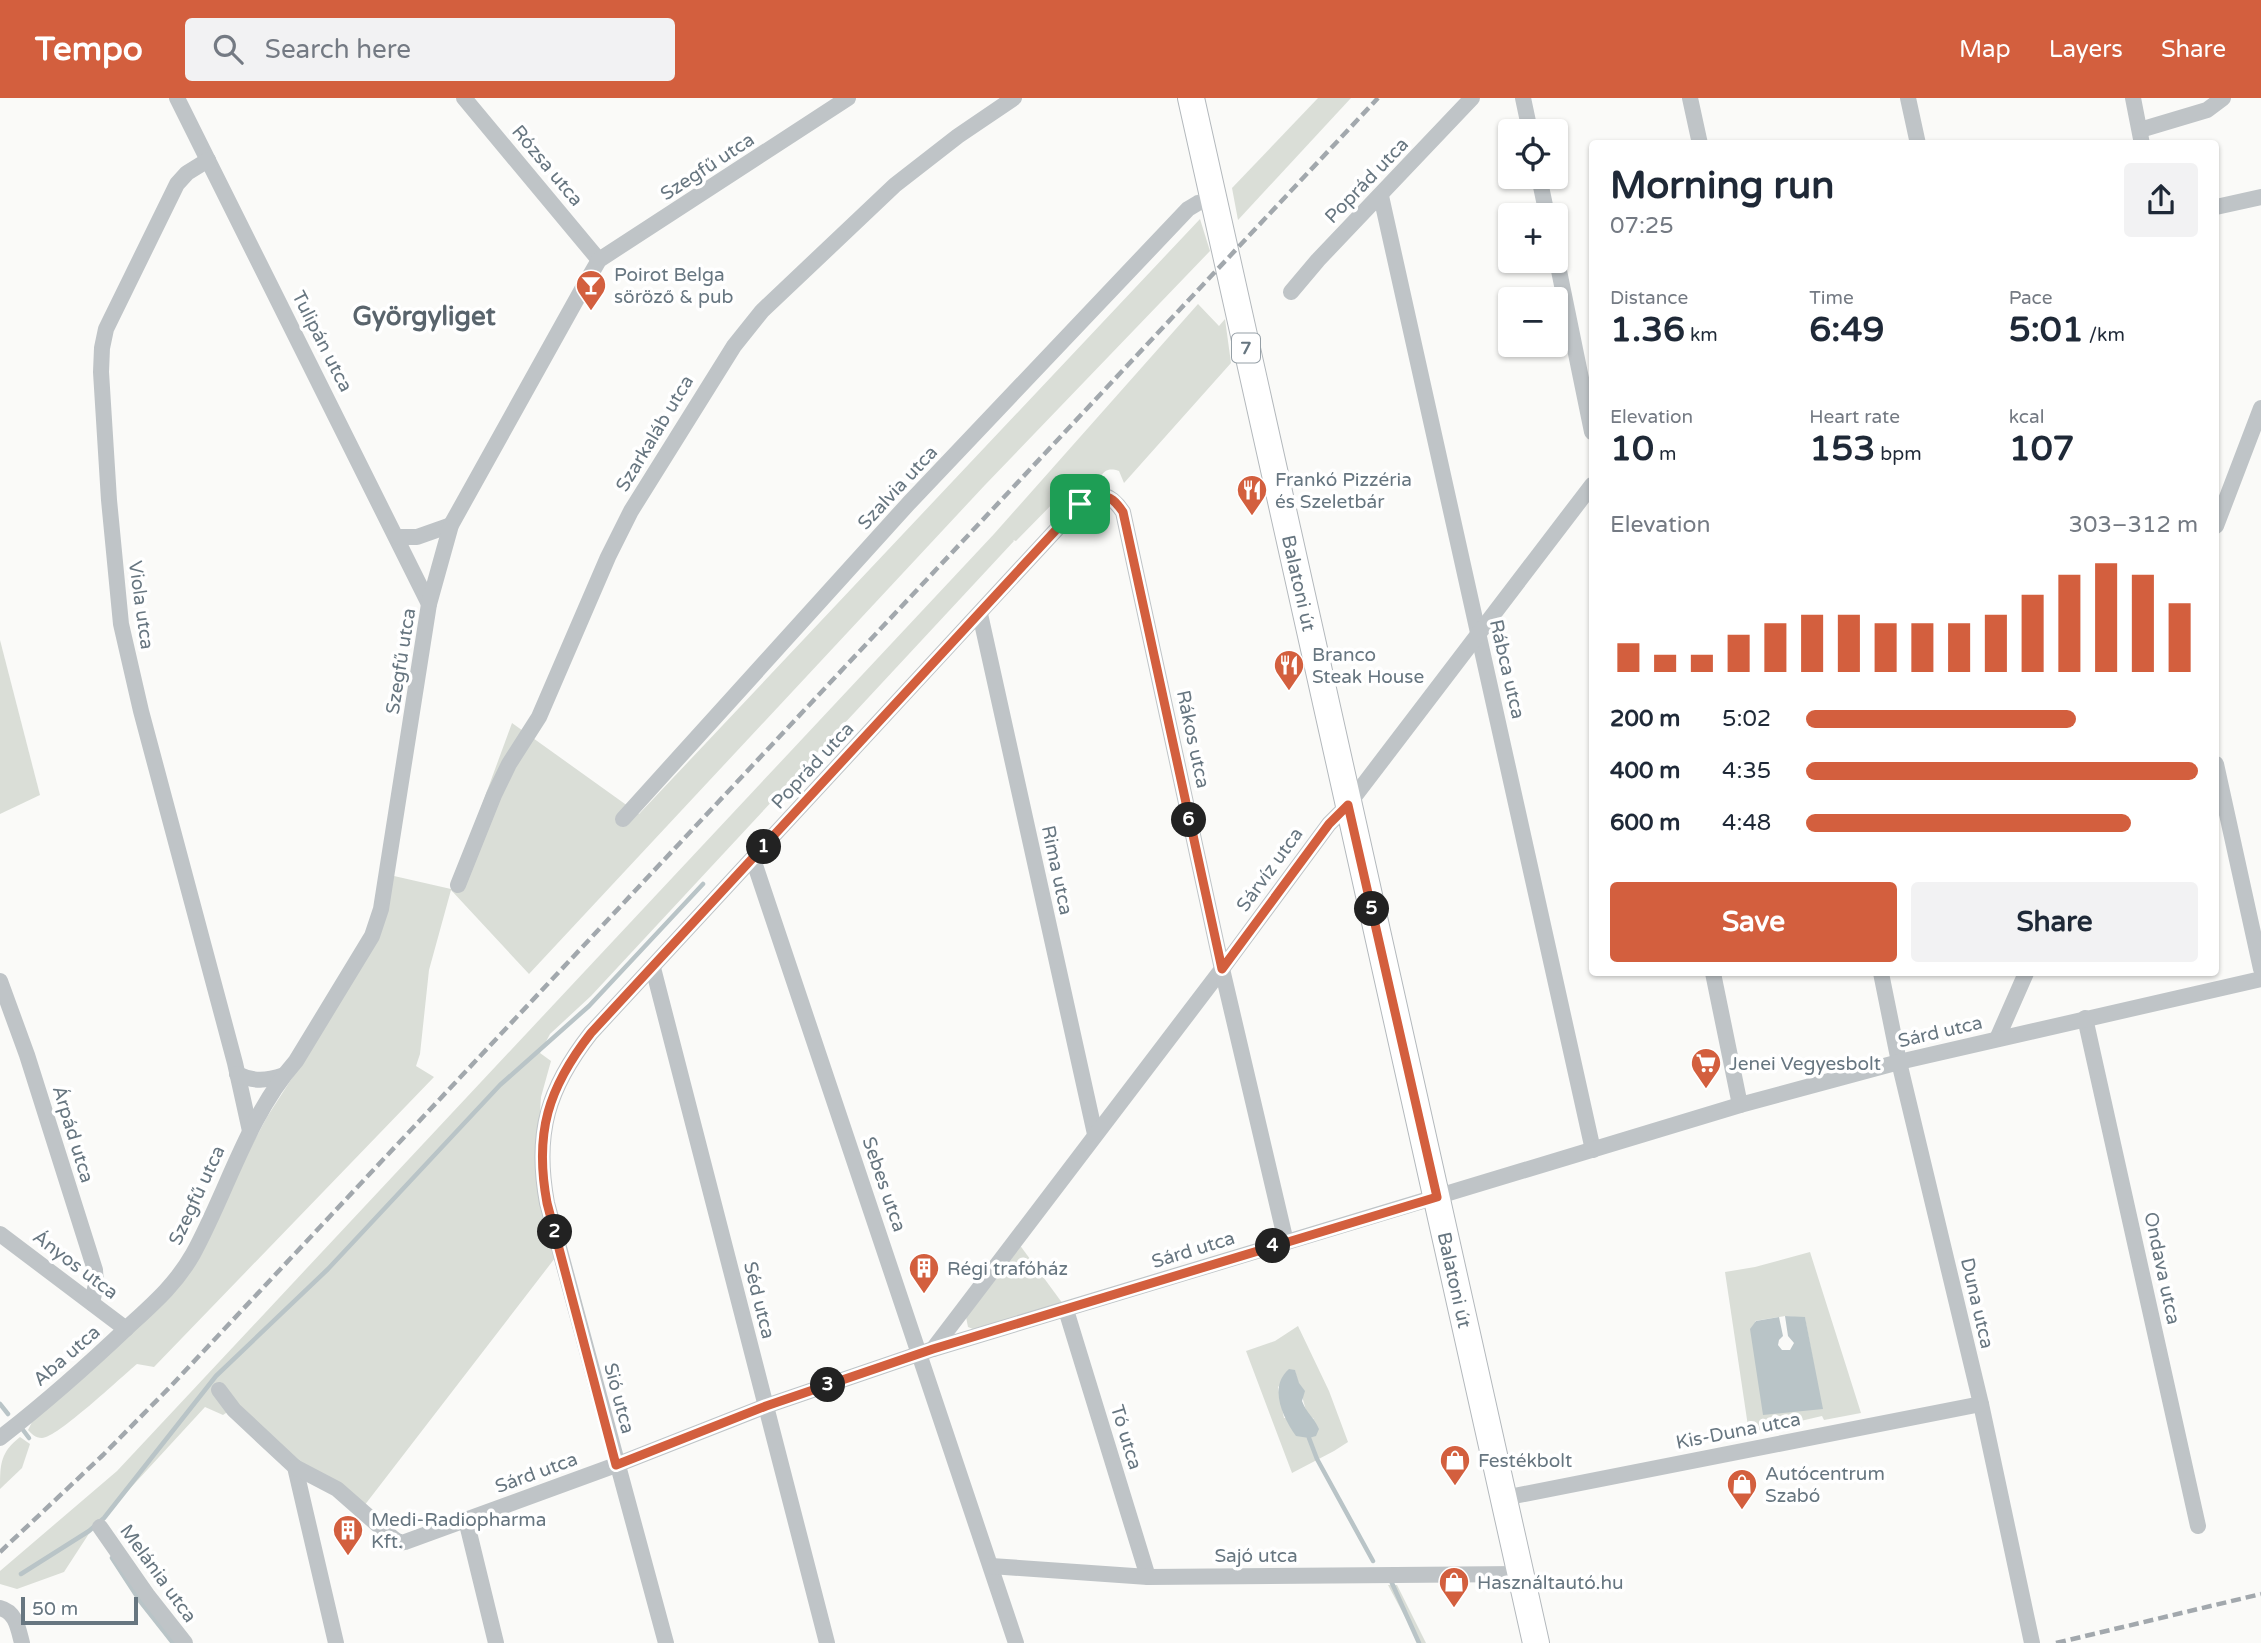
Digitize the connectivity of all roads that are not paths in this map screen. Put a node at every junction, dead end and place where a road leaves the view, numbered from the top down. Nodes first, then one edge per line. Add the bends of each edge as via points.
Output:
1 (177, 98) edge
2 (848, 98) edge
3 (1014, 98) edge
4 (1191, 98) edge
5 (1472, 98) edge
6 (1523, 98) edge
7 (1690, 98) edge
8 (1908, 98) edge
9 (2133, 98) edge
10 (2223, 98) edge
11 (473, 101) edge
12 (1527, 119) edge
13 (2141, 137) edge
14 (1699, 140) edge
15 (1917, 140) edge
16 (208, 160) junction
17 (1381, 196) junction
18 (2261, 197) edge
19 (1214, 199) junction
20 (2219, 206) edge
21 (599, 260) junction
22 (1559, 273) edge
23 (1291, 292) dead end
24 (2261, 408) edge
25 (1589, 417) edge
26 (1589, 489) edge
27 (1108, 496) joint
28 (2219, 518) edge
29 (451, 525) junction
30 (398, 537) junction
31 (429, 604) junction
32 (980, 614) junction
33 (1479, 636) junction
34 (2219, 778) edge
35 (1348, 805) junction
36 (623, 819) dead end
37 (753, 859) junction
38 (458, 885) dead end
39 (653, 968) junction
40 (1222, 969) junction
41 (2261, 969) edge
42 (1714, 976) edge
43 (1882, 976) edge
44 (2025, 976) edge
45 (2261, 979) edge
46 (0, 981) edge
47 (2085, 1018) junction
48 (1997, 1040) junction
49 (1899, 1062) junction
50 (237, 1074) junction
51 (284, 1075) junction
52 (1740, 1105) junction
53 (250, 1131) junction
54 (1095, 1134) junction
55 (1593, 1150) junction
56 (1437, 1197) junction
57 (547, 1203) joint
58 (0, 1234) edge
59 (1286, 1242) junction
60 (92, 1303) junction
61 (1066, 1310) junction
62 (126, 1329) junction
63 (927, 1352) junction
64 (219, 1390) dead end
65 (1981, 1404) junction
66 (766, 1406) junction
67 (0, 1438) edge
68 (616, 1465) junction
69 (295, 1467) junction
70 (1504, 1498) junction
71 (466, 1520) junction
72 (100, 1527) dead end
73 (2198, 1527) dead end
74 (991, 1566) junction
75 (1521, 1574) junction
76 (1148, 1577) junction
77 (1, 1608) edge
78 (22, 1643) edge
79 (185, 1643) edge
80 (336, 1643) edge
81 (496, 1643) edge
82 (666, 1643) edge
83 (827, 1643) edge
84 (1016, 1643) edge
85 (1536, 1643) edge
86 (2032, 1643) edge

1 - 16 street, Tulipán utca
2 - 21 street, Szegfű utca
3 - 38 street, Szarkaláb utca via 895,186 762,311 734,346 631,512 539,717 494,795
4 - 19 main road, Balatoni út / 7
5 - 17 street, Poprád utca
6 - 12 street
7 - 14 street
8 - 15 street
9 - 13 street
10 - 13 street via 2207,110
11 - 21 street, Rózsa utca
16 - 30 street, Tulipán utca
16 - 50 street, Viola utca via 177,184 109,322 101,372 121,624
17 - 23 street, Poprád utca
17 - 33 street, Rábca utca
18 - 20 street
19 - 35 main road, Balatoni út / 7
19 - 36 street, Szalvia utca via 1188,209 909,503
21 - 29 street, Szegfű utca
22 - 25 street
24 - 28 street
26 - 33 street, Sárvíz utca
27 - 32 street, Poprád utca via 1090,497 1080,504
27 - 40 street, Rákos utca via 1123,512
29 - 30 street via 417,537
29 - 31 street, Szegfű utca
30 - 31 street, Tulipán utca
31 - 51 street, Szegfű utca via 381,909 372,936
32 - 37 street, Poprád utca
32 - 54 street, Rima utca
33 - 35 street, Sárvíz utca
33 - 55 street, Rábca utca
34 - 41 street
35 - 40 street, Sárvíz utca
35 - 56 main road, Balatoni út / 7
37 - 39 street, Poprád utca
37 - 63 street, Sebes utca
39 - 57 street, Poprád utca via 591,1033 555,1088 545,1119 541,1156
39 - 66 street, Séd utca
40 - 54 street, Sárvíz utca
40 - 59 street, Rákos utca
42 - 52 street
43 - 49 street, Duna utca
44 - 48 street
45 - 47 street, Sárd utca
46 - 60 street, Árpád utca via 95,1270
47 - 48 street, Sárd utca
47 - 73 street, Ondava utca
48 - 49 street, Sárd utca
49 - 52 street, Sárd utca
49 - 65 street, Duna utca
50 - 51 street via 262,1080
50 - 53 street, Viola utca
51 - 53 street, Szegfű utca
52 - 55 street, Sárd utca
53 - 62 street, Szegfű utca via 176,1281
54 - 63 street, Sárvíz utca
55 - 56 street, Sárd utca
56 - 59 street, Sárd utca
56 - 70 main road, Balatoni út / 7
57 - 68 street, Sió utca
58 - 60 street, Ányos utca
59 - 61 street, Sárd utca
60 - 62 street, Ányos utca
61 - 63 street, Sárd utca
61 - 76 street, Tó utca
62 - 67 street, Aba utca
63 - 66 street, Sárd utca
63 - 74 street, Sebes utca
64 - 69 street
65 - 70 street, Kis-Duna utca
65 - 86 street, Duna utca
66 - 68 street, Sárd utca
66 - 83 street, Séd utca
68 - 71 street, Sárd utca
68 - 82 street, Sió utca
69 - 71 street, Sárd utca via 337,1489 400,1543
69 - 80 street
70 - 75 main road, Balatoni út / 7
71 - 81 street
72 - 79 street, Melánia utca
74 - 76 street, Sajó utca
74 - 84 street, Sebes utca
75 - 76 street, Sajó utca
75 - 85 main road, Balatoni út / 7
77 - 78 street via 14,1616

